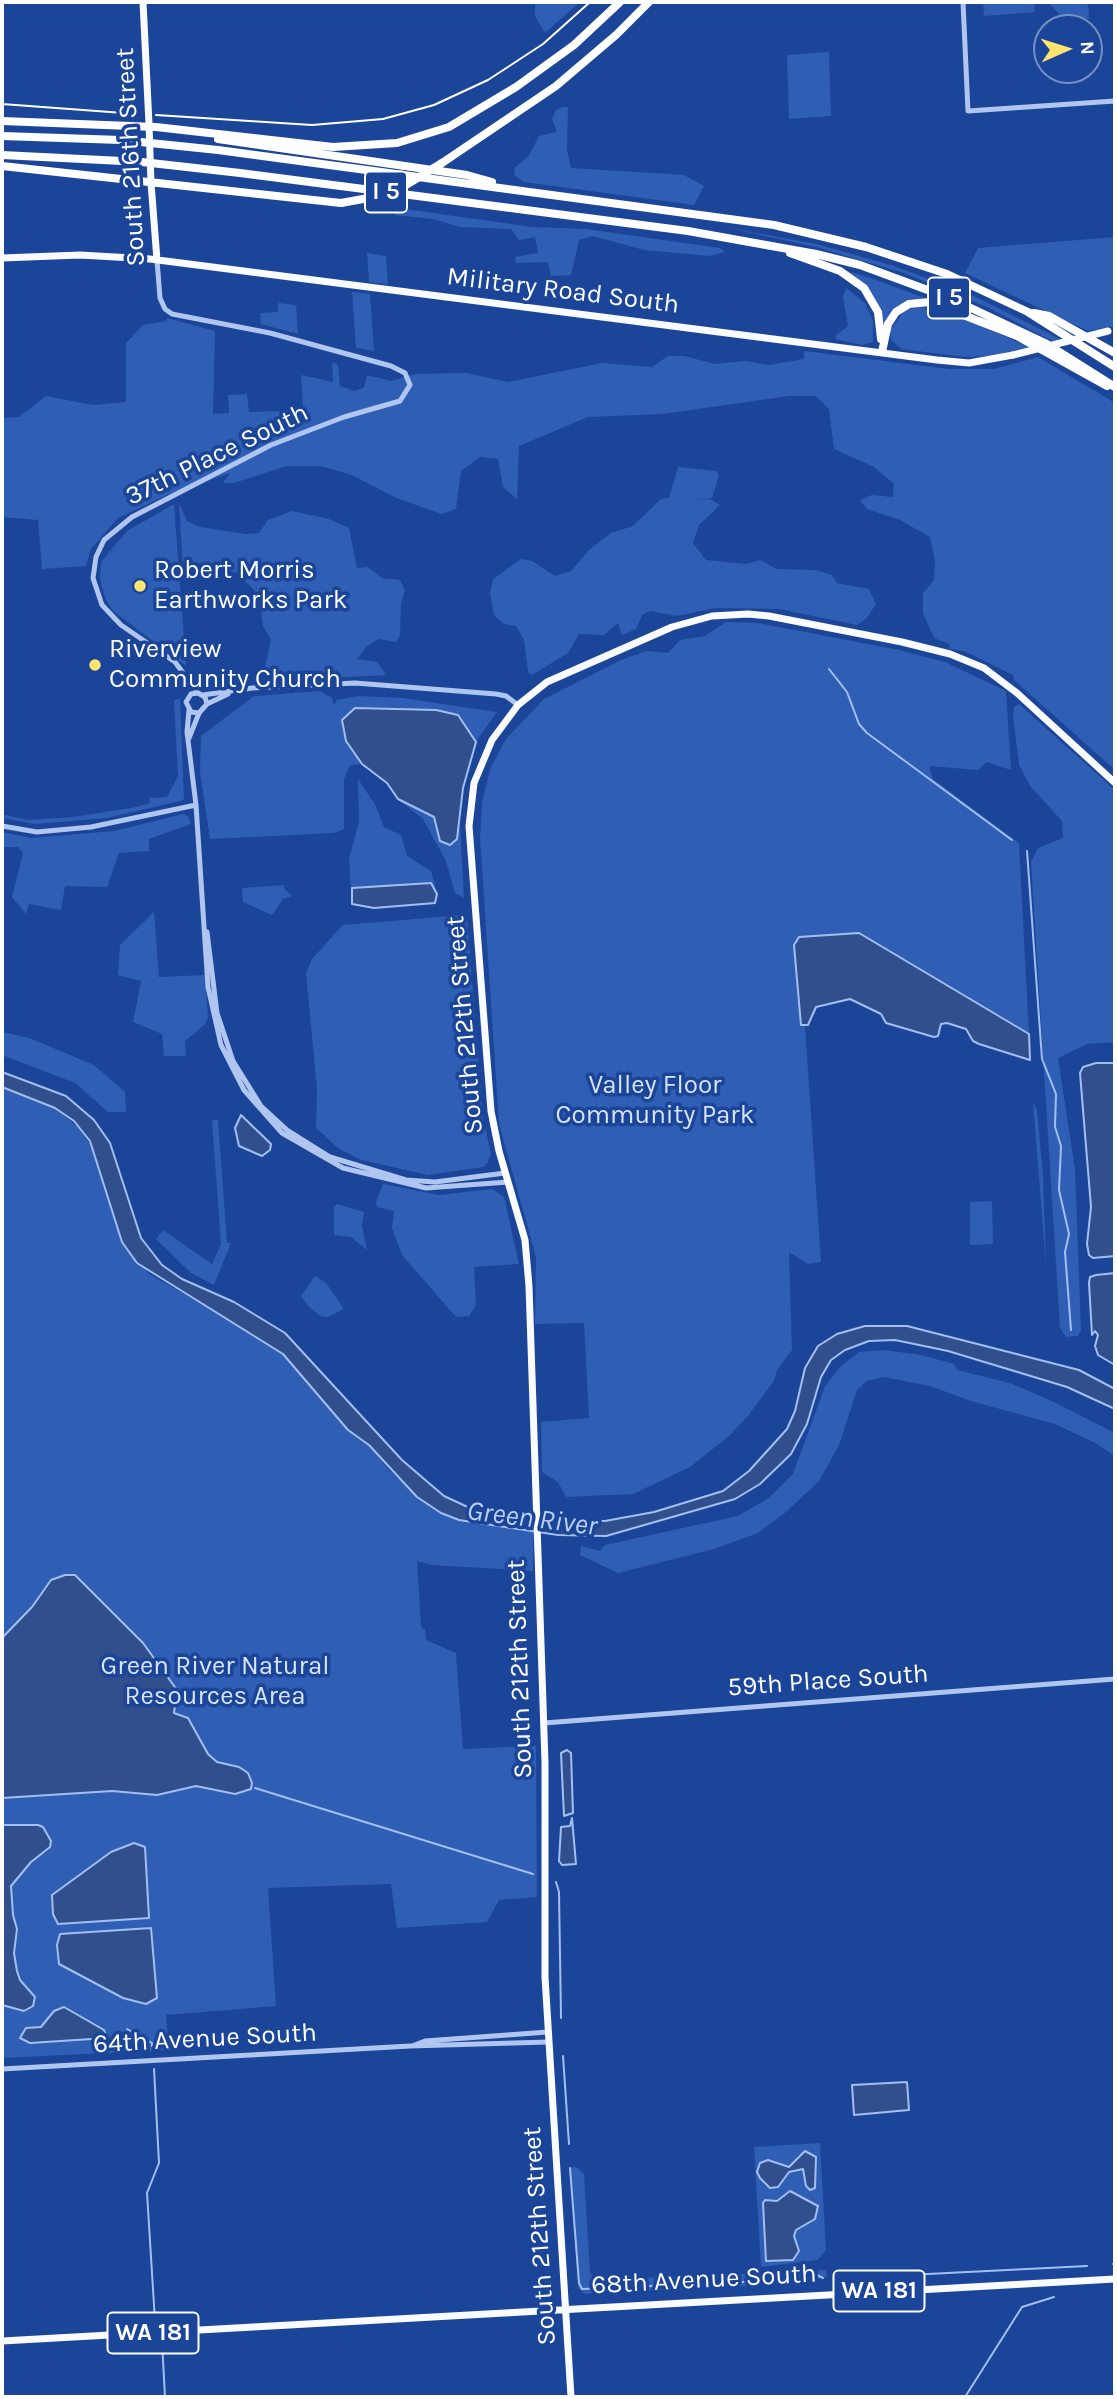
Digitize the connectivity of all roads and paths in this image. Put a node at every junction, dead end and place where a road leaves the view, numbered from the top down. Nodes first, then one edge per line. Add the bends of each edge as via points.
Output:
1 (143, 2) edge
2 (620, 2) edge
3 (649, 2) edge
4 (963, 2) edge
5 (1115, 101) edge
6 (2, 121) edge
7 (86, 125) junction
8 (2, 136) edge
9 (2, 155) edge
10 (2, 166) edge
11 (519, 189) junction
12 (769, 244) junction
13 (2, 258) edge
14 (157, 260) junction
15 (1028, 312) junction
16 (1112, 330) edge
17 (882, 352) junction
18 (1115, 353) edge
19 (1115, 367) edge
20 (410, 382) joint
21 (1115, 388) edge
22 (172, 662) junction
23 (232, 692) junction
24 (200, 694) junction
25 (189, 696) junction
26 (207, 704) junction
27 (518, 705) junction
28 (189, 710) junction
29 (199, 713) junction
30 (189, 745) junction
31 (1115, 783) edge
32 (196, 805) junction
33 (2, 826) edge
34 (215, 1014) junction
35 (505, 1173) junction
36 (508, 1182) junction
37 (1115, 1679) edge
38 (544, 1723) junction
39 (548, 2032) junction
40 (548, 2042) junction
41 (410, 2046) junction
42 (2, 2069) edge
43 (1115, 2278) edge
44 (566, 2309) junction
45 (2, 2341) edge
46 (571, 2397) edge

1 - 14 main road, South 216th Street, bridge
2 - 7 highway via 574,45 488,104 421,137 333,147 156,127
3 - 10 highway, bridge via 556,86 401,188 341,203
4 - 5 street via 968,111
6 - 7 highway
7 - 11 highway via 333,155 467,175
8 - 11 highway, I 5 via 121,140
9 - 12 highway, I 5 via 142,162 240,173
11 - 15 highway, I 5 via 810,232 903,258
12 - 17 highway via 840,271 858,283 878,312
12 - 21 highway, I 5 via 860,265 952,299 1045,343
13 - 14 main road, Military Road South
14 - 17 main road, Military Road South
14 - 20 street, South 216th Street via 160,298 172,314 270,332 391,366 401,369
15 - 18 highway via 1049,316
15 - 19 highway, I 5
16 - 17 main road, Military Road South, bridge via 969,363
17 - 21 highway via 888,324 896,312 909,304 930,302 1017,336
20 - 22 street, 37th Place South via 400,401 286,438 118,525 99,548 94,568 96,591 107,612
22 - 24 street
22 - 25 street via 184,678
23 - 24 street
23 - 26 street
23 - 27 street via 367,683 496,694
24 - 25 street
24 - 26 street
25 - 28 street
26 - 29 street
27 - 31 main road, South 212th Street via 563,673 672,627 712,616 769,616 950,654 984,668
27 - 35 main road, South 212th Street via 483,758 474,783 470,826 491,1111
28 - 29 street
28 - 30 street
29 - 30 street
30 - 32 street
32 - 33 street via 92,827 37,832
32 - 34 street
34 - 35 street via 238,1072 261,1106 316,1150 363,1169 424,1182
34 - 36 street via 224,1053 244,1090 269,1120 306,1149 343,1168 409,1185 439,1189
35 - 36 main road, South 212th Street
36 - 38 main road, South 212th Street via 527,1257
37 - 38 street, 59th Place South
38 - 39 main road, South 212th Street
39 - 40 main road, South 212th Street
39 - 41 street, 64th Avenue South
40 - 41 street, 64th Avenue South
40 - 44 main road, South 212th Street
41 - 42 street, 64th Avenue South
43 - 44 main road, 68th Avenue South / WA 181
44 - 45 main road, 68th Avenue South / WA 181
44 - 46 main road, South 212th Street

